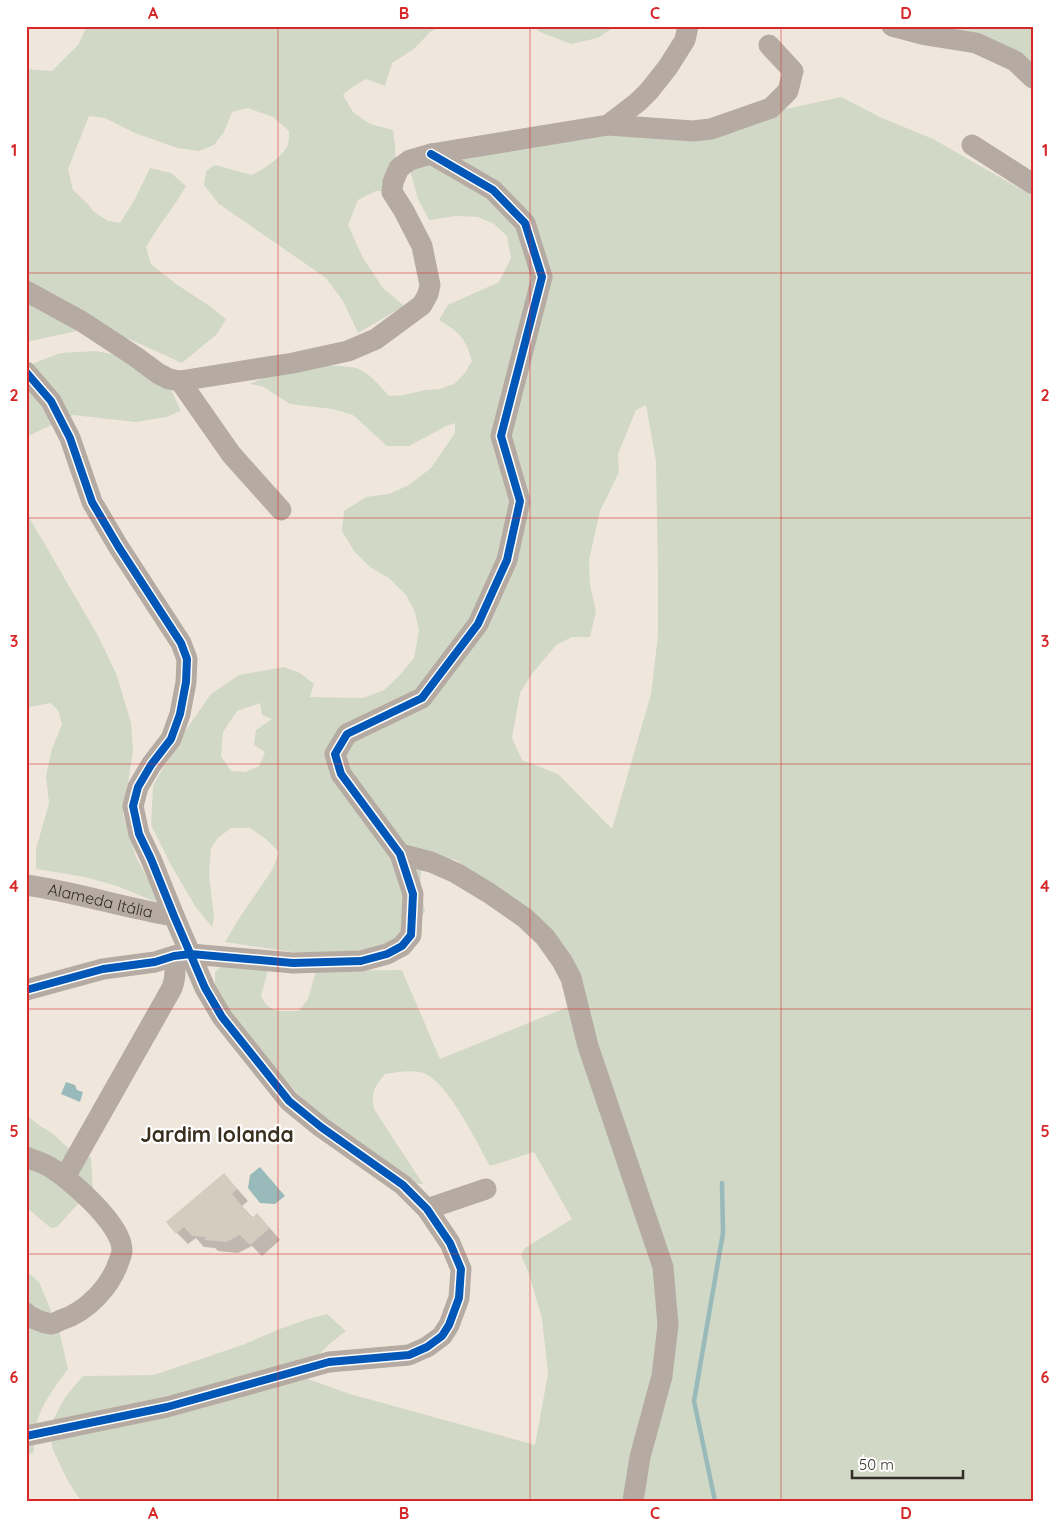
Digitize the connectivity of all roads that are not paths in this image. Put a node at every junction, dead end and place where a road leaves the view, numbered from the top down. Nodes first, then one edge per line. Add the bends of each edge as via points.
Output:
1 (688, 26) edge
2 (892, 26) edge
3 (769, 45) dead end
4 (1033, 78) edge
5 (608, 125) junction
6 (972, 145) dead end
7 (431, 154) junction
8 (1033, 184) edge
9 (26, 291) edge
10 (26, 372) edge
11 (180, 381) junction
12 (281, 510) dead end
13 (400, 854) junction
14 (26, 885) edge
15 (174, 916) junction
16 (182, 955) junction
17 (26, 990) edge
18 (26, 1157) edge
19 (65, 1177) junction
20 (486, 1189) dead end
21 (428, 1208) junction
22 (26, 1313) edge
23 (26, 1436) edge
24 (633, 1501) edge

1 - 5 street via 685,40 650,91
2 - 4 street via 976,43 1015,61
3 - 5 street via 793,71 788,91 771,108 712,129 694,131
5 - 7 street
6 - 8 street
7 - 11 street via 410,160 400,168 392,192 422,246 430,285 422,305 376,339 348,351
7 - 13 street via 492,190 524,223 542,277 501,436 520,501 507,560 478,624 422,698 347,734 335,754 341,774
9 - 11 street via 81,321 159,374
10 - 15 street via 50,402 70,438 92,502 181,643 187,659 180,714 172,738 138,787 133,806 139,834
11 - 12 street via 231,454
13 - 16 street via 413,894 411,935 402,946 387,954 361,961 293,963
13 - 24 street via 432,862 456,873 525,918 545,938 571,978 588,1046 663,1267 668,1325 662,1376 640,1456
14 - 15 street, Alameda Itália
15 - 16 street
16 - 17 street via 103,969
16 - 19 street via 172,988
16 - 21 street via 222,1017 289,1101 403,1185
18 - 19 street
19 - 22 street via 103,1213 117,1231 122,1250 109,1281 86,1306 51,1324
20 - 21 street
21 - 23 street via 450,1243 461,1270 459,1298 449,1325 442,1336 427,1347 409,1354 330,1362 167,1407

